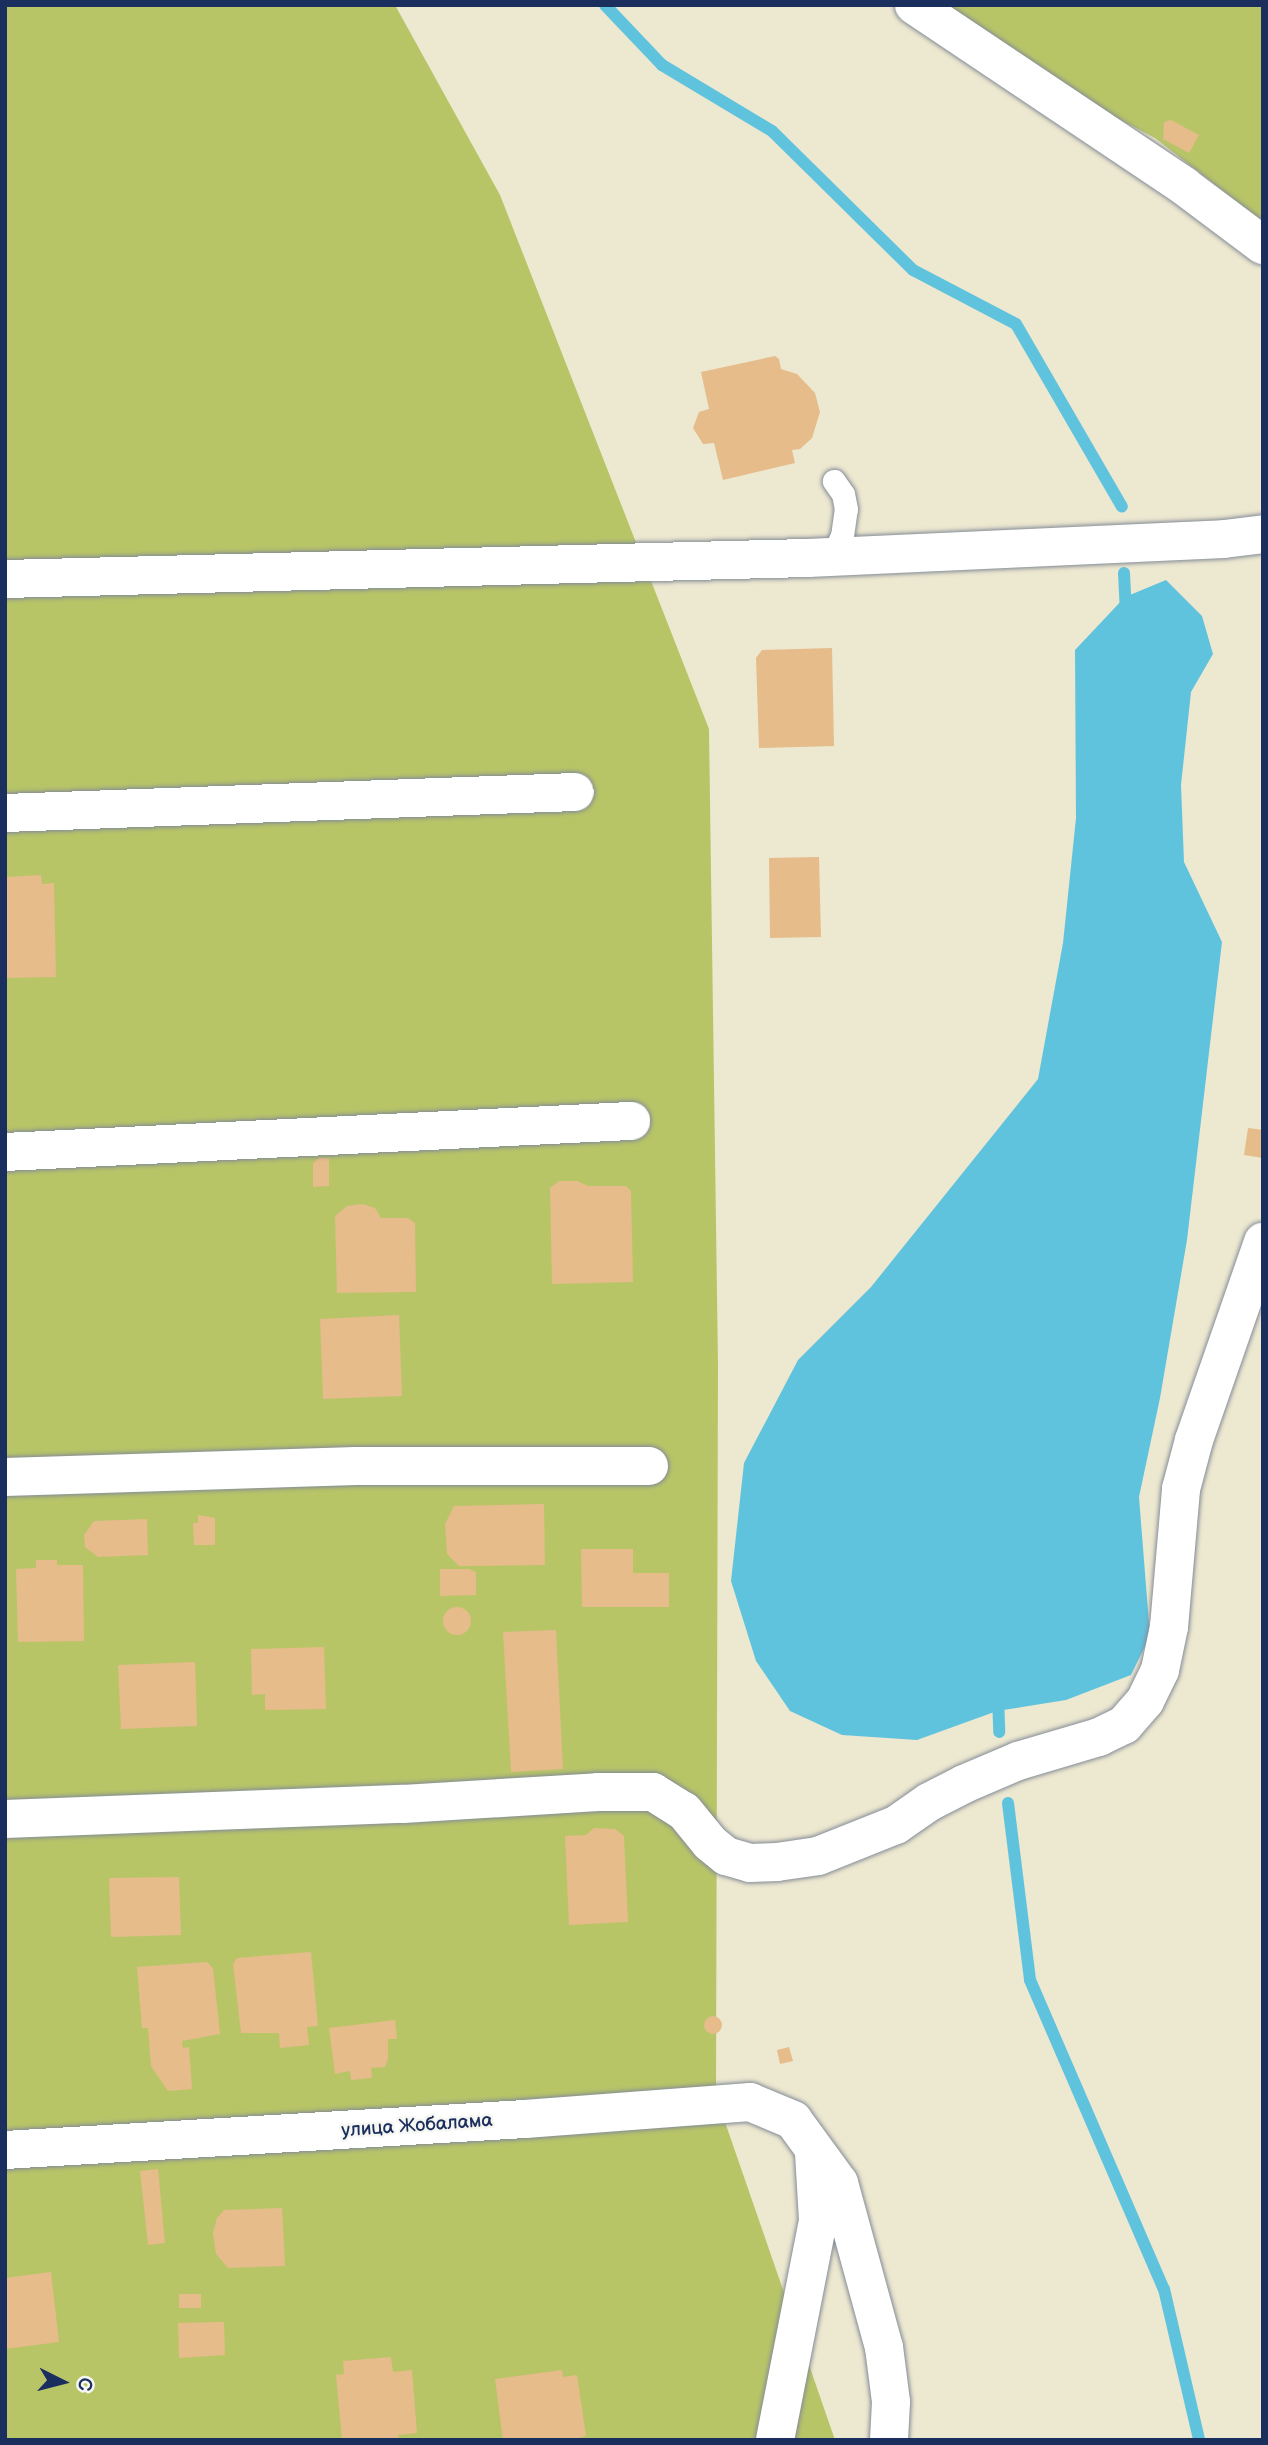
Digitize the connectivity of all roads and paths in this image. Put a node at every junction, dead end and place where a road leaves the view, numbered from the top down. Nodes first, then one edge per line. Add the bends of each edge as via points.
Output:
1 (914, 5) edge
2 (1263, 245) edge
3 (834, 481) dead end
4 (1263, 512) edge
5 (1263, 534) edge
6 (1223, 539) junction
7 (832, 556) junction
8 (5, 579) edge
9 (575, 792) dead end
10 (5, 813) edge
11 (631, 1121) dead end
12 (5, 1152) edge
13 (1263, 1242) edge
14 (649, 1466) dead end
15 (5, 1477) edge
16 (5, 1819) edge
17 (814, 2144) junction
18 (5, 2150) edge
19 (775, 2440) edge
20 (889, 2440) edge

1 - 2 street via 1184,186
3 - 7 lane via 846,509 842,536
4 - 6 street
5 - 6 street
6 - 7 street
7 - 8 street
9 - 10 street
11 - 12 street
13 - 16 street via 1181,1489 1169,1628 1160,1670 1145,1701 1124,1725 1100,1737 964,1784 896,1825 818,1856 777,1862 750,1863 726,1856 684,1811 653,1792
14 - 15 street via 370,1466
17 - 18 street, улица Жобалама via 793,2120 750,2102
17 - 19 street via 818,2220
17 - 20 street, улица Жобалама via 839,2183 884,2347 891,2402

